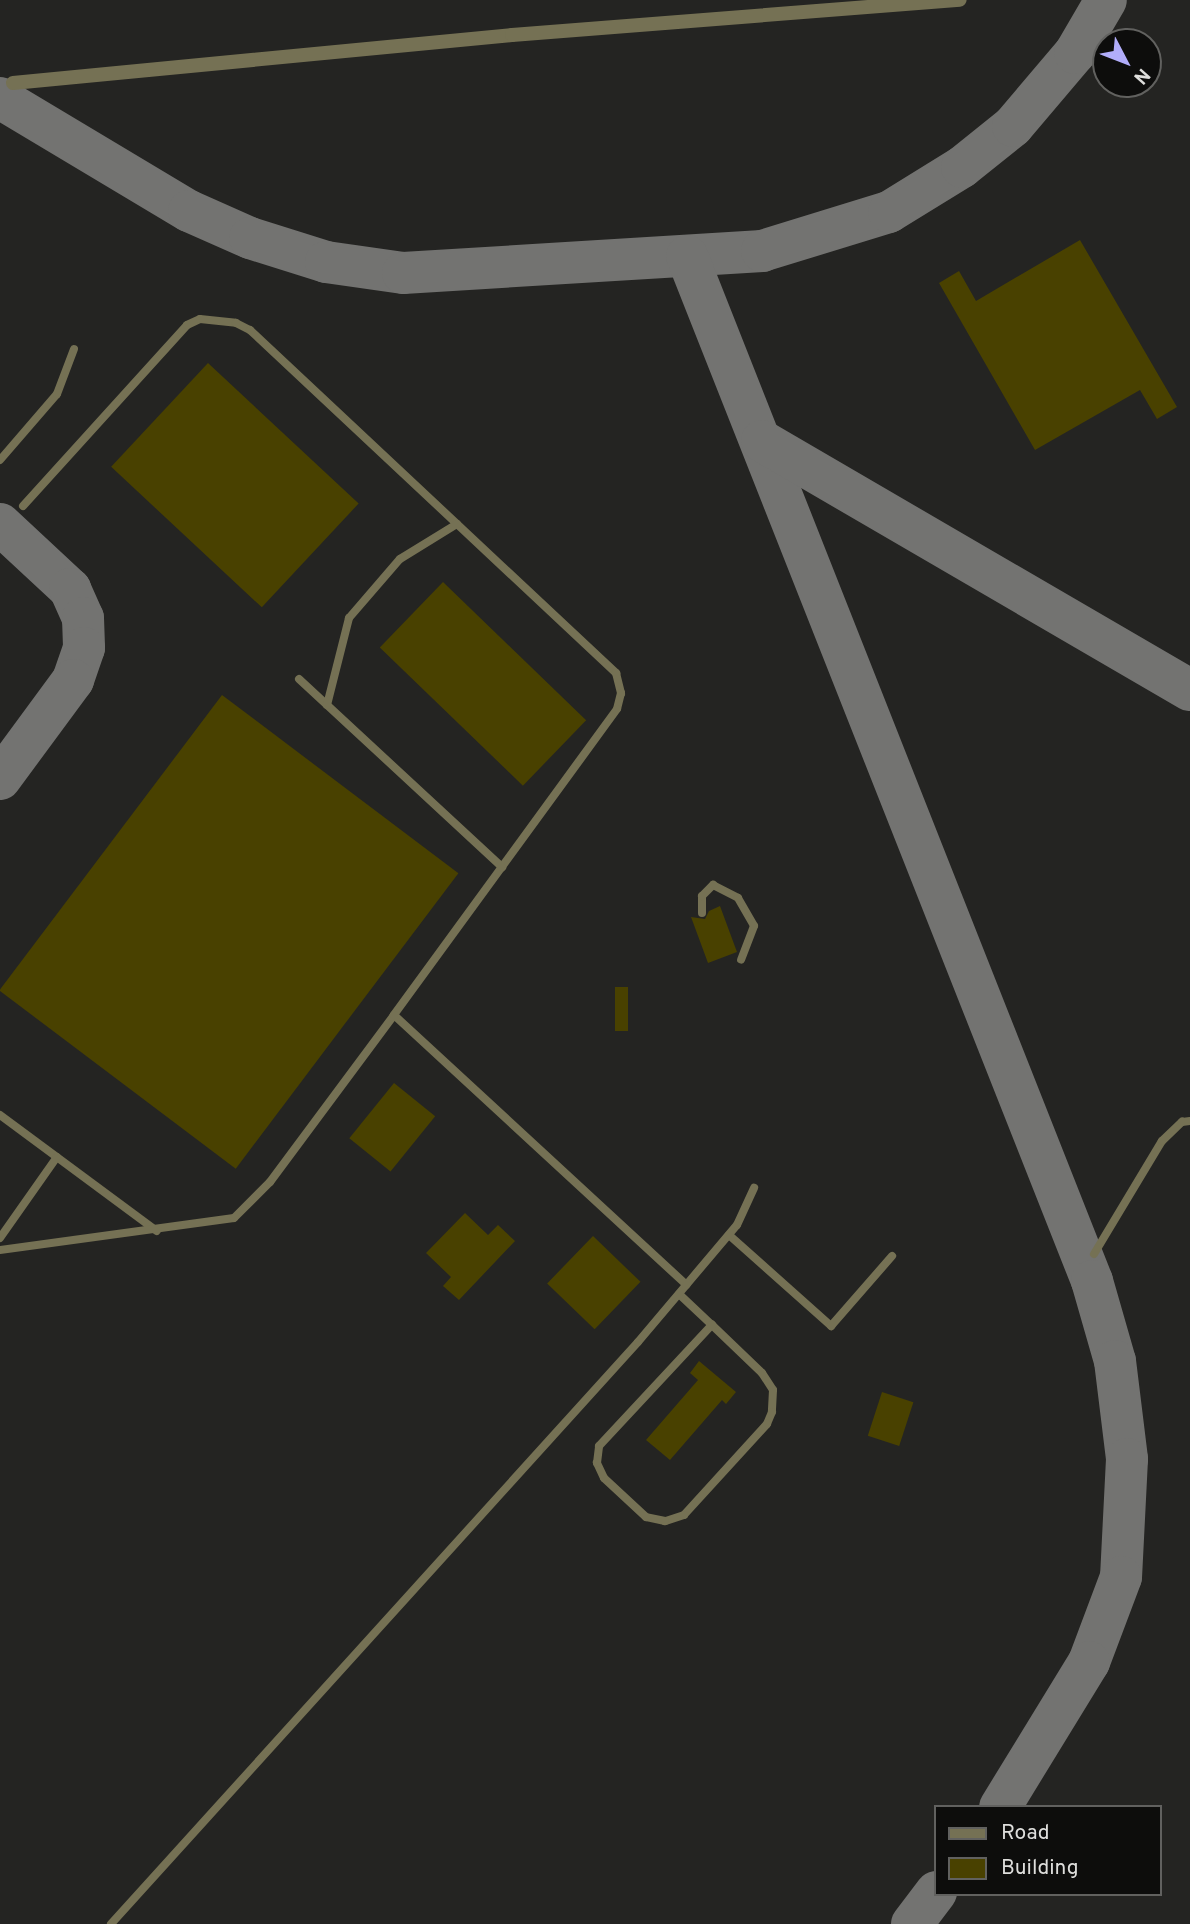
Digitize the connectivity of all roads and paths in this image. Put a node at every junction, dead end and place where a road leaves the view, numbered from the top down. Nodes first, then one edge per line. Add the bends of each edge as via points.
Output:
1 (960, 0) edge
2 (13, 83) dead end
3 (74, 349) dead end
4 (0, 460) edge
5 (23, 506) dead end
6 (457, 524) junction
7 (299, 679) dead end
8 (327, 705) junction
9 (502, 867) junction
10 (702, 913) dead end
11 (741, 960) dead end
12 (394, 1015) junction
13 (0, 1115) edge
14 (1190, 1121) edge
15 (57, 1157) junction
16 (754, 1188) dead end
17 (157, 1231) junction
18 (729, 1235) junction
19 (0, 1238) edge
20 (0, 1250) edge
21 (1094, 1254) dead end
22 (892, 1256) dead end
23 (687, 1285) junction
24 (679, 1294) junction
25 (712, 1325) junction
26 (111, 1924) edge

1 - 2 street via 526,34
3 - 4 lane via 57,394
5 - 6 lane via 187,325 209,319 250,330
6 - 8 lane via 400,559 349,618
6 - 9 lane via 616,673 621,693 607,724
7 - 8 lane
8 - 9 lane
9 - 12 lane
10 - 11 lane via 702,896 713,885 738,898 754,926
12 - 17 lane via 252,1204 234,1218
12 - 23 lane
13 - 15 lane
14 - 21 lane via 1182,1122 1162,1141
15 - 17 lane
15 - 19 lane
16 - 18 lane
17 - 20 lane
18 - 22 lane via 831,1326
18 - 23 lane
23 - 24 lane
24 - 25 lane
24 - 26 lane via 467,1535
25 - 25 lane via 762,1373 772,1390 772,1412 767,1424 684,1515 665,1521 646,1517 604,1478 597,1463 599,1446

